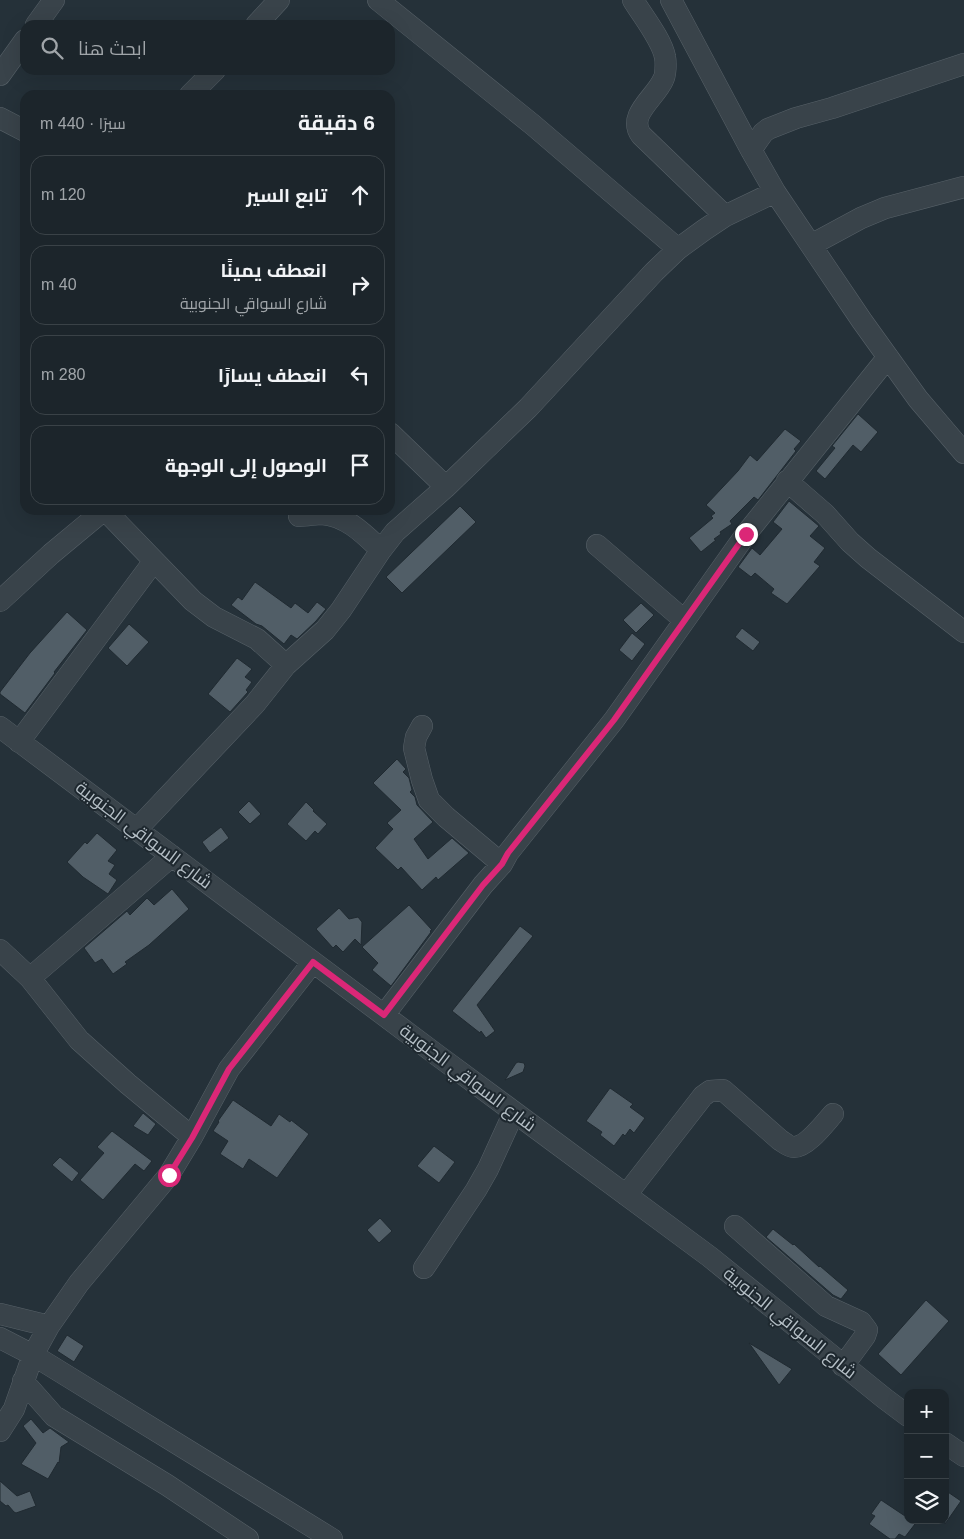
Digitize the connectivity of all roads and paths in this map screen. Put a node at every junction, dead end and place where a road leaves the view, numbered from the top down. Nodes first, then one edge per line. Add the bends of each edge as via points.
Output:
1 (54, 0) edge
2 (279, 0) edge
3 (378, 0) edge
4 (632, 0) edge
5 (671, 0) edge
6 (40, 20) edge
7 (261, 20) edge
8 (20, 47) edge
9 (964, 64) edge
10 (0, 75) edge
11 (210, 75) edge
12 (195, 90) edge
13 (0, 118) edge
14 (20, 128) edge
15 (751, 150) junction
16 (964, 187) edge
17 (775, 192) junction
18 (725, 216) junction
19 (811, 245) junction
20 (678, 249) junction
21 (888, 357) junction
22 (395, 438) edge
23 (964, 453) edge
24 (787, 481) junction
25 (446, 487) junction
26 (98, 515) edge
27 (109, 515) edge
28 (310, 515) edge
29 (327, 515) edge
30 (299, 516) dead end
31 (597, 545) dead end
32 (380, 550) junction
33 (154, 561) junction
34 (0, 601) edge
35 (684, 620) junction
36 (964, 632) edge
37 (286, 665) junction
38 (422, 726) dead end
39 (0, 727) edge
40 (19, 742) junction
41 (137, 829) junction
42 (172, 856) junction
43 (502, 864) junction
44 (0, 950) edge
45 (313, 962) junction
46 (30, 978) junction
47 (384, 1015) junction
48 (514, 1112) junction
49 (833, 1114) dead end
50 (192, 1138) junction
51 (626, 1196) junction
52 (735, 1226) dead end
53 (424, 1268) dead end
54 (0, 1314) edge
55 (49, 1326) junction
56 (0, 1338) edge
57 (33, 1355) junction
58 (843, 1366) junction
59 (24, 1381) junction
60 (904, 1413) edge
61 (0, 1431) edge
62 (949, 1446) edge
63 (964, 1456) edge
64 (248, 1539) edge
65 (332, 1539) edge

1 - 6 street
2 - 7 street
3 - 20 street
4 - 18 street via 654,32 665,56 664,78 636,119 636,128
5 - 15 street
8 - 10 street
9 - 15 street via 768,129
11 - 12 street
13 - 14 street
15 - 17 street
16 - 19 street via 885,208
17 - 18 street
17 - 19 street
18 - 20 street
19 - 21 street
20 - 25 street via 528,408
21 - 23 street via 918,399
21 - 24 street
22 - 25 street
24 - 35 street
24 - 36 street via 868,558
25 - 32 street
26 - 34 street
27 - 33 street
28 - 30 street
29 - 32 street via 338,517 360,530
31 - 35 street
32 - 37 street via 325,630
33 - 37 street via 204,611 257,640
33 - 40 street
35 - 43 street via 614,720
37 - 41 street via 255,704
38 - 43 street via 414,748 429,800
39 - 40 street, شارع السواقي الجنوبية
40 - 41 street, شارع السواقي الجنوبية
41 - 42 street, شارع السواقي الجنوبية
42 - 45 street, شارع السواقي الجنوبية
42 - 46 street
43 - 47 street
44 - 46 street
45 - 47 street, شارع السواقي الجنوبية
45 - 50 street via 229,1069
46 - 50 street via 79,1040
47 - 48 street, شارع السواقي الجنوبية
48 - 51 street, شارع السواقي الجنوبية
48 - 53 street via 476,1190
49 - 51 street via 811,1138 794,1147 780,1140 723,1090 710,1091
50 - 55 street via 169,1175 79,1283
51 - 58 street, شارع السواقي الجنوبية via 710,1257
52 - 58 street via 826,1306 861,1322 867,1330 865,1336
54 - 55 street
55 - 57 street
56 - 57 street
57 - 59 street
57 - 65 street
58 - 60 street, شارع السواقي الجنوبية
59 - 61 street via 14,1409
59 - 64 street via 54,1416
62 - 63 street

